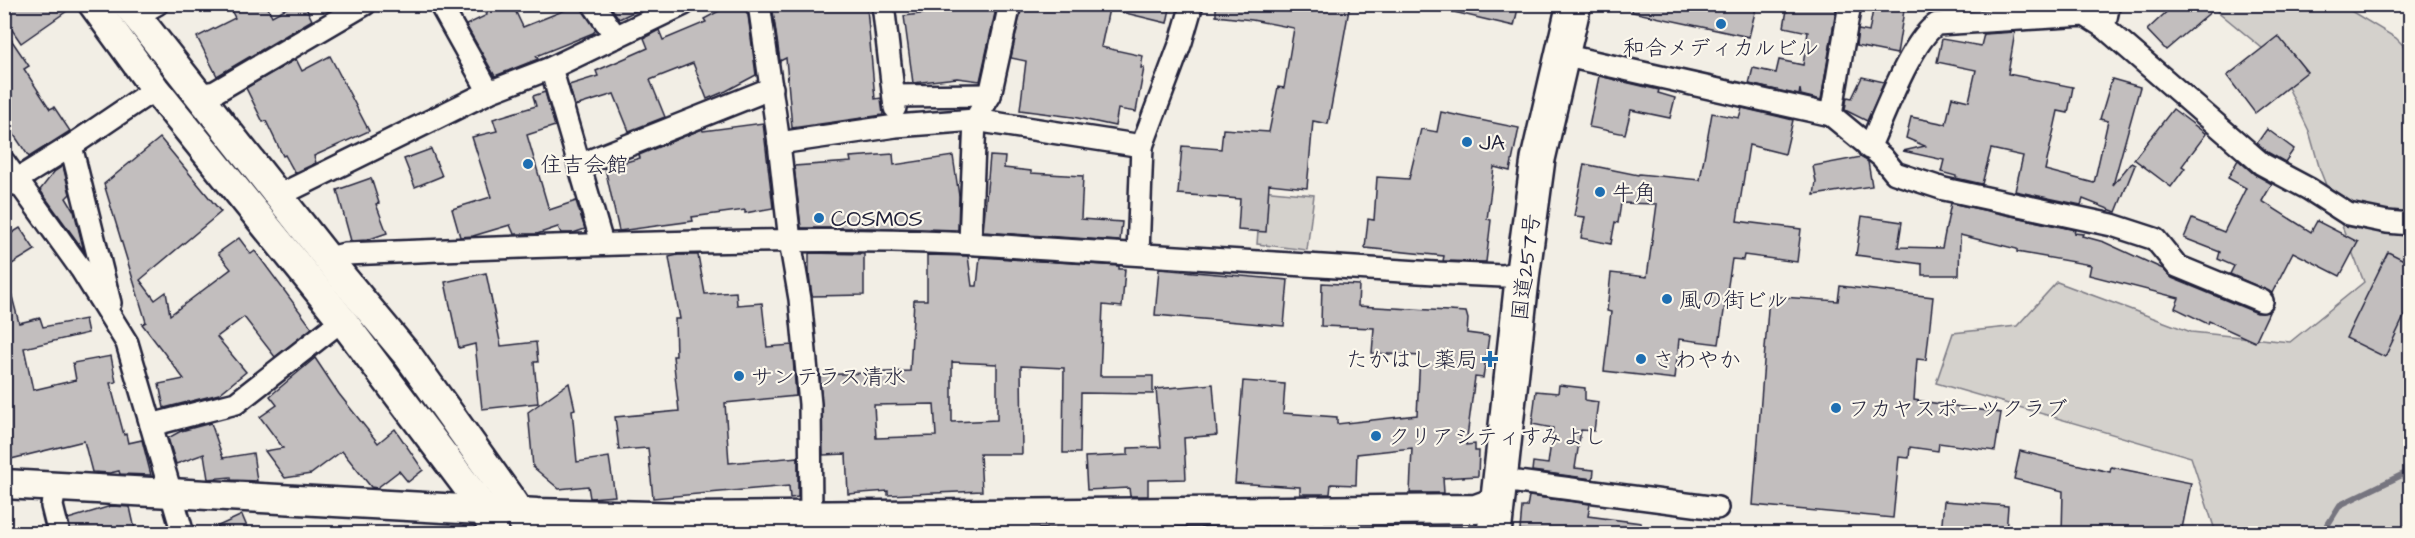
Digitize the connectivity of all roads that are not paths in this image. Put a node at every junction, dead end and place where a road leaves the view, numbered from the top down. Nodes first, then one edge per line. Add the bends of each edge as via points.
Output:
1 (93, 4) edge
2 (365, 4) edge
3 (440, 4) edge
4 (593, 4) edge
5 (684, 4) edge
6 (759, 4) edge
7 (883, 4) edge
8 (1010, 4) edge
9 (1192, 4) edge
10 (1574, 4) edge
11 (1850, 4) edge
12 (2109, 4) edge
13 (140, 9) edge
14 (2104, 27) junction
15 (616, 37) junction
16 (1562, 55) junction
17 (551, 68) junction
18 (772, 88) junction
19 (155, 89) junction
20 (489, 92) junction
21 (197, 95) junction
22 (990, 95) junction
23 (894, 96) junction
24 (1831, 115) junction
25 (975, 120) junction
26 (896, 126) junction
27 (779, 142) junction
28 (71, 146) junction
29 (1143, 146) junction
30 (1869, 148) junction
31 (579, 165) junction
32 (8, 176) edge
33 (278, 196) junction
34 (2410, 224) edge
35 (790, 241) junction
36 (602, 243) junction
37 (970, 243) junction
38 (1138, 254) junction
39 (329, 258) junction
40 (1523, 271) junction
41 (2262, 301) dead end
42 (342, 320) junction
43 (121, 331) junction
44 (151, 425) junction
45 (4, 484) edge
46 (55, 488) junction
47 (1500, 490) junction
48 (169, 493) junction
49 (1717, 508) dead end
50 (811, 515) junction
51 (489, 521) edge
52 (524, 523) edge
53 (1005, 523) edge
54 (881, 524) edge
55 (683, 525) edge
56 (59, 534) edge
57 (183, 534) edge
58 (1494, 534) edge

1 - 19 street
2 - 21 street via 215,92
3 - 20 street
4 - 15 street
5 - 15 street
6 - 18 street
7 - 23 street
8 - 22 street
9 - 29 street
10 - 16 highway, 国道257号
11 - 24 street
12 - 14 street
13 - 21 street
14 - 30 street via 2085,15 1937,24 1929,29 1914,52
14 - 34 street via 2262,164 2348,214
15 - 17 street
16 - 24 street
16 - 40 highway, 国道257号 via 1538,159
17 - 20 street
17 - 31 street
18 - 27 street
18 - 31 street
19 - 28 street
19 - 42 street
20 - 33 street
21 - 33 street
22 - 23 street
22 - 25 street
23 - 26 street
24 - 30 street
25 - 26 street
25 - 29 street
25 - 37 street
26 - 27 street
27 - 35 street
28 - 32 street
28 - 43 street via 111,307
29 - 38 street
30 - 41 street via 1894,173 1944,189 2155,238 2177,266
31 - 36 street
32 - 43 street via 81,269
33 - 39 street
35 - 36 street
35 - 37 street
35 - 50 street via 810,404
36 - 39 street via 345,254
37 - 38 street
38 - 40 street via 1435,273 1503,276
39 - 52 street via 409,357
40 - 47 highway, 国道257号
42 - 44 street via 236,403
42 - 51 street
43 - 44 street via 132,355
44 - 48 street
45 - 46 street
46 - 48 street
46 - 56 street via 52,506
47 - 49 street
47 - 53 street via 1476,509
47 - 58 highway, 国道257号
48 - 51 street
48 - 57 street
50 - 54 street
50 - 55 street
51 - 52 street
52 - 55 street
53 - 54 street

